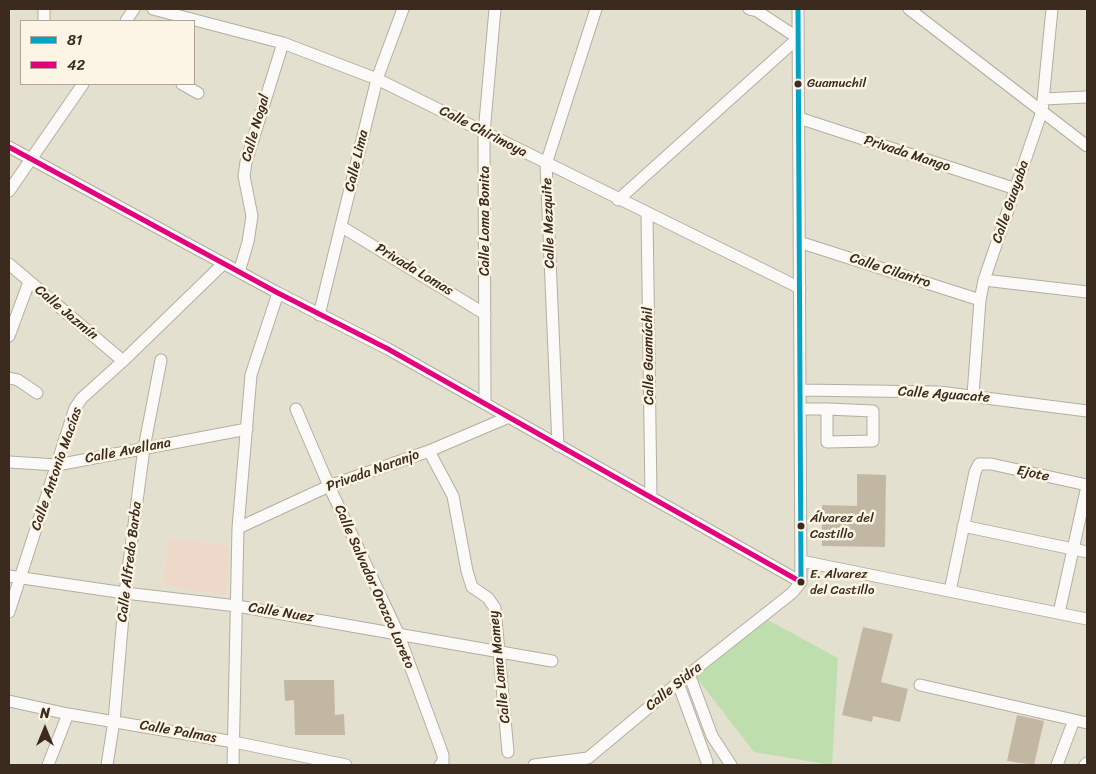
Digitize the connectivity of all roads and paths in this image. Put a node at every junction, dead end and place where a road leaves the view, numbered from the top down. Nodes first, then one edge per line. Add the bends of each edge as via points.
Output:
1 (134, 9) edge
2 (153, 9) edge
3 (403, 9) edge
4 (495, 9) edge
5 (596, 9) edge
6 (749, 9) edge
7 (798, 9) edge
8 (909, 9) edge
9 (1052, 9) edge
10 (127, 20) edge
11 (798, 38) junction
12 (283, 43) junction
13 (377, 79) junction
14 (83, 85) edge
15 (184, 85) edge
16 (198, 93) dead end
17 (1087, 97) edge
18 (1043, 99) junction
19 (1042, 111) junction
20 (799, 118) junction
21 (484, 133) junction
22 (1087, 146) edge
23 (9, 147) edge
24 (31, 160) junction
25 (546, 164) junction
26 (1016, 189) junction
27 (9, 191) edge
28 (618, 200) junction
29 (646, 214) junction
30 (342, 227) junction
31 (799, 242) junction
32 (9, 264) edge
33 (223, 264) junction
34 (239, 272) junction
35 (984, 280) junction
36 (29, 282) junction
37 (800, 288) junction
38 (1087, 292) edge
39 (278, 293) junction
40 (980, 300) junction
41 (318, 314) junction
42 (486, 314) junction
43 (9, 336) edge
44 (161, 360) dead end
45 (124, 361) junction
46 (9, 378) edge
47 (800, 390) junction
48 (37, 393) dead end
49 (973, 396) junction
50 (486, 403) junction
51 (800, 408) junction
52 (296, 409) dead end
53 (827, 410) junction
54 (1087, 411) edge
55 (509, 417) junction
56 (247, 429) junction
57 (558, 446) junction
58 (144, 448) junction
59 (429, 450) junction
60 (9, 462) edge
61 (57, 465) junction
62 (329, 486) junction
63 (1087, 486) edge
64 (651, 497) junction
65 (963, 526) junction
66 (238, 528) junction
67 (1074, 549) junction
68 (1087, 552) edge
69 (801, 561) junction
70 (14, 577) edge
71 (801, 582) junction
72 (950, 591) junction
73 (125, 594) junction
74 (237, 606) junction
75 (9, 612) edge
76 (1059, 613) junction
77 (1087, 619) edge
78 (398, 633) junction
79 (498, 652) junction
80 (552, 660) dead end
81 (689, 674) junction
82 (678, 682) junction
83 (920, 685) dead end
84 (9, 701) edge
85 (68, 714) junction
86 (1074, 720) junction
87 (114, 721) junction
88 (1087, 723) edge
89 (234, 742) junction
90 (508, 752) dead end
91 (590, 762) edge
92 (707, 762) dead end
93 (48, 765) edge
94 (107, 765) edge
95 (233, 765) edge
96 (346, 765) edge
97 (440, 765) edge
98 (534, 765) edge
99 (731, 765) edge
100 (1057, 765) edge

1 - 10 street
2 - 12 street, Calle Chirimoya
3 - 13 street, Calle Lima
4 - 21 street, Calle Loma Bonita
5 - 25 street, Calle Mezquite
6 - 11 street
7 - 11 street
8 - 19 street
9 - 18 street, Calle Guayaba
11 - 20 street
11 - 28 street
12 - 13 street, Calle Chirimoya
12 - 34 street, Calle Nogal via 246,162 244,176 252,216
13 - 21 street, Calle Chirimoya
13 - 30 street, Calle Lima
14 - 24 street
15 - 16 street
17 - 18 street
18 - 19 street, Calle Guayaba
19 - 22 street
19 - 26 street, Calle Guayaba
20 - 26 street, Privada Mango
20 - 31 street
21 - 25 street, Calle Chirimoya
21 - 42 street, Calle Loma Bonita
23 - 24 street
24 - 27 street
24 - 33 street
25 - 28 street, Calle Chirimoya
25 - 57 street, Calle Mezquite
26 - 35 street, Calle Guayaba
28 - 29 street, Calle Chirimoya
29 - 37 street, Calle Chirimoya
29 - 64 street, Calle Guamúchil
30 - 41 street, Calle Lima
30 - 42 street, Privada Lomas
31 - 37 street
31 - 40 street, Calle Cilantro
32 - 36 street, Calle Jazmín
33 - 34 street
33 - 45 street, Calle Antonio Macías
34 - 39 street
35 - 38 street
35 - 40 street, Calle Guayaba
36 - 43 street
36 - 45 street, Calle Jazmín
37 - 47 street
39 - 41 street
39 - 56 street via 251,375
40 - 49 street, Calle Guayaba
41 - 50 street via 388,348
42 - 50 street, Calle Loma Bonita
44 - 58 street, Calle Alfredo Barba
45 - 61 street, Calle Antonio Macías via 75,408
46 - 48 street
47 - 49 street, Calle Aguacate via 939,392
47 - 51 street
49 - 54 street, Calle Aguacate
50 - 55 street
51 - 53 street
51 - 69 street
52 - 62 street, Calle Salvador Orozco Loreto
53 - 53 street via 873,411 872,441 827,442
55 - 57 street
55 - 59 street, Privada Naranjo
56 - 58 street, Calle Avellana
56 - 66 street
57 - 64 street
58 - 61 street, Calle Avellana
58 - 73 street, Calle Alfredo Barba
59 - 62 street, Privada Naranjo
59 - 79 street, Calle Loma Mamey via 453,496 472,587 496,608
60 - 61 street, Calle Avellana
61 - 70 street, Calle Antonio Macías
62 - 66 street, Privada Naranjo
62 - 78 street, Calle Salvador Orozco Loreto
63 - 65 street, Ejote via 979,464
63 - 67 street
64 - 71 street
65 - 67 street
65 - 72 street
66 - 74 street
67 - 68 street
67 - 76 street
69 - 71 street
69 - 72 street
70 - 73 street, Calle Nuez
70 - 75 street, Calle Antonio Macías
71 - 81 street, Calle Sidra via 792,593
72 - 76 street
73 - 74 street, Calle Nuez
73 - 87 street, Calle Alfredo Barba
74 - 78 street, Calle Nuez
74 - 89 street
76 - 77 street
78 - 79 street, Calle Nuez
78 - 97 street, Calle Salvador Orozco Loreto via 443,755
79 - 80 street, Calle Nuez
79 - 90 street, Calle Loma Mamey
81 - 82 street, Calle Sidra
81 - 99 street via 712,736
82 - 91 street, Calle Sidra
82 - 92 street
83 - 86 street
84 - 85 street, Calle Palmas
85 - 87 street, Calle Palmas
85 - 93 street
86 - 88 street
86 - 100 street
87 - 89 street, Calle Palmas
87 - 94 street, Calle Alfredo Barba
89 - 95 street
89 - 96 street, Calle Palmas
91 - 98 street, Calle Sidra

